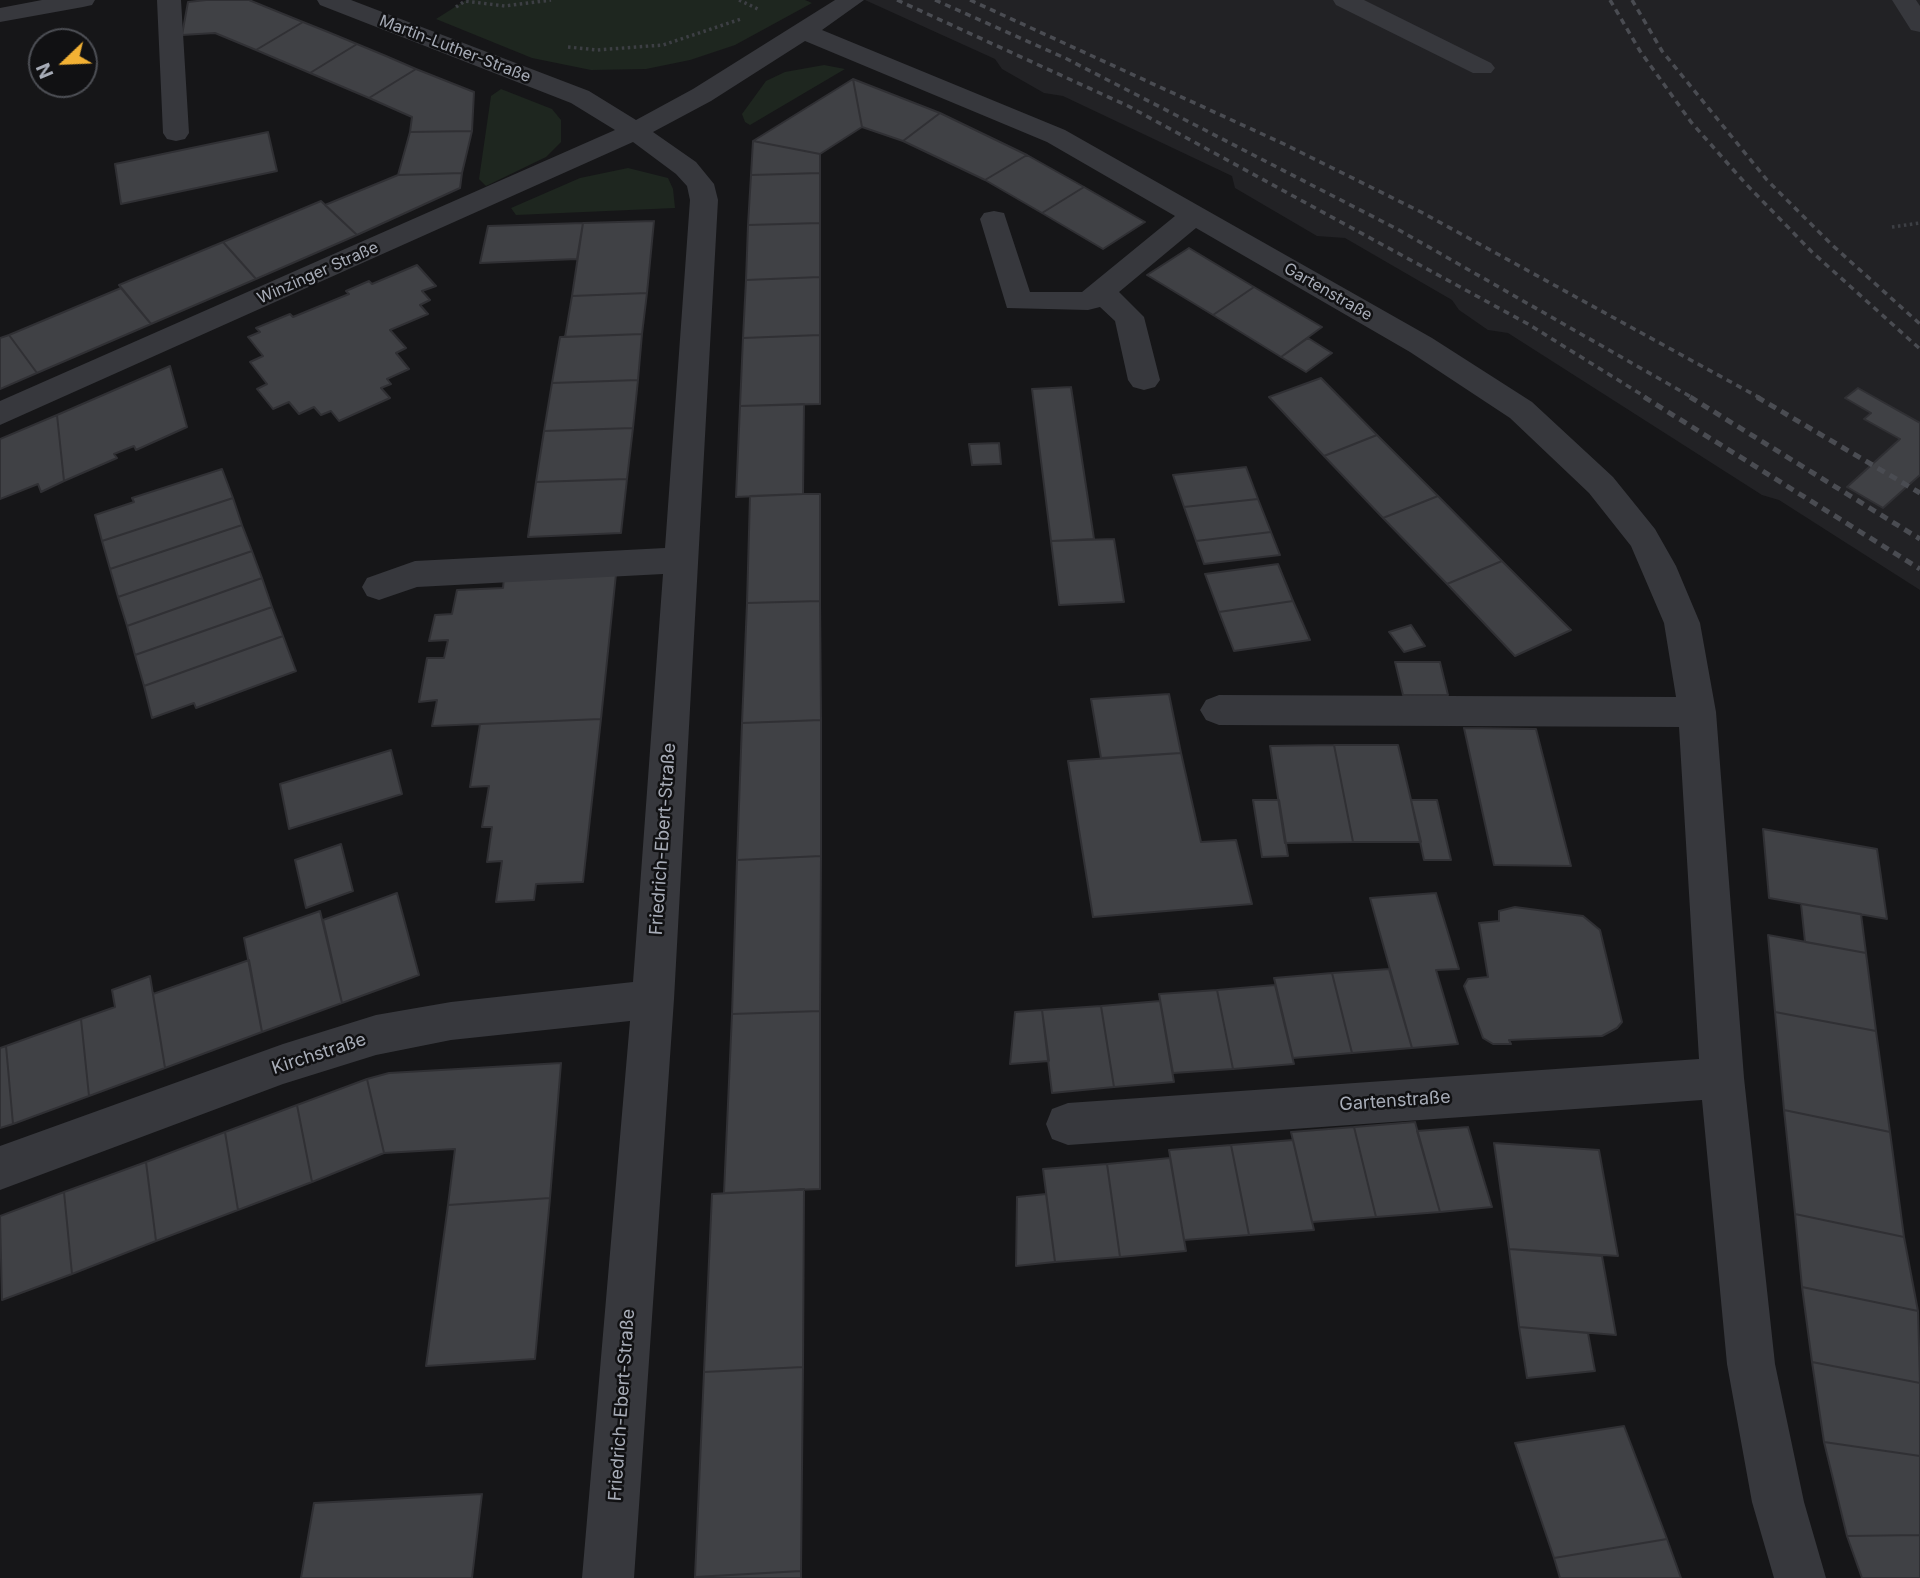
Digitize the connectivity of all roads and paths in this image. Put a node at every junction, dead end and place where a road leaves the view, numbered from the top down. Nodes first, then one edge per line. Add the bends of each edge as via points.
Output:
1 (83, 0) edge
2 (169, 0) edge
3 (330, 0) edge
4 (551, 0) edge
5 (852, 0) edge
6 (1345, 0) edge
7 (1904, 0) edge
8 (763, 12) dead end
9 (0, 15) edge
10 (1920, 25) edge
11 (803, 31) junction
12 (413, 33) junction
13 (563, 47) dead end
14 (1482, 68) dead end
15 (635, 110) junction
16 (176, 134) dead end
17 (1194, 215) junction
18 (994, 219) dead end
19 (1920, 223) edge
20 (1892, 227) dead end
21 (1101, 292) junction
22 (1144, 380) dead end
23 (0, 414) edge
24 (681, 560) junction
25 (379, 587) dead end
26 (1219, 710) dead end
27 (1697, 712) junction
28 (653, 999) junction
29 (1722, 1078) junction
30 (1068, 1125) dead end
31 (0, 1168) edge
32 (608, 1578) edge
33 (1800, 1578) edge

1 - 9 street
2 - 16 street
3 - 12 street, Martin-Luther-Straße
4 - 12 path via 505,6 465,1
5 - 11 street
6 - 14 street
7 - 10 street
8 - 13 path via 663,45 597,50
11 - 15 street via 739,72
11 - 17 street, Gartenstraße via 1056,136
12 - 15 street, Martin-Luther-Straße via 580,97
15 - 23 street, Winzinger Straße
15 - 24 street, Friedrich-Ebert-Straße via 700,184 704,200
17 - 21 street
17 - 27 street, Gartenstraße via 1421,345 1550,434 1623,511 1659,566 1682,623
18 - 21 street via 1018,301 1088,302
19 - 20 path
21 - 22 street via 1129,317
24 - 25 street via 415,574
24 - 28 street, Friedrich-Ebert-Straße
26 - 27 street
27 - 29 street, Gartenstraße
28 - 31 street, Kirchstraße via 452,1021 376,1035 283,1064
28 - 32 street, Friedrich-Ebert-Straße
29 - 30 street, Gartenstraße
29 - 33 street, Gartenstraße via 1751,1364 1778,1502

